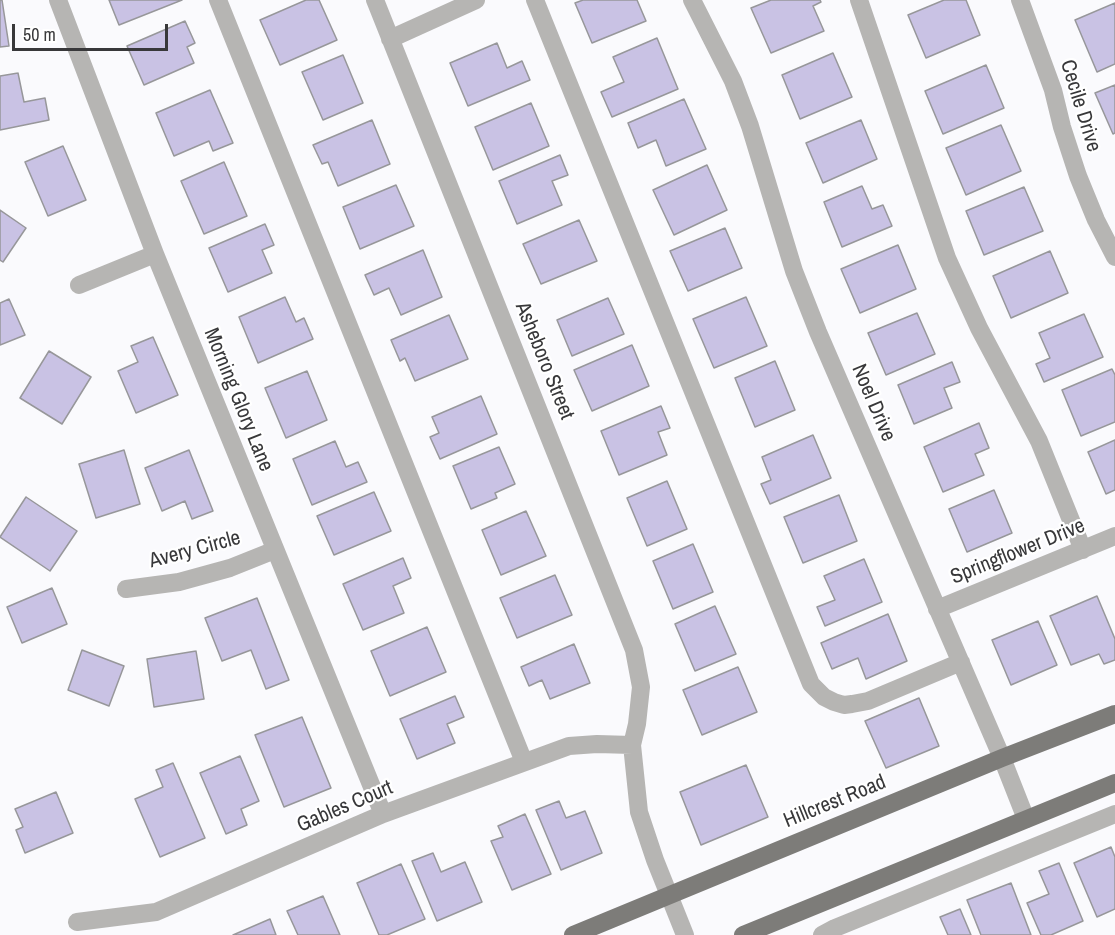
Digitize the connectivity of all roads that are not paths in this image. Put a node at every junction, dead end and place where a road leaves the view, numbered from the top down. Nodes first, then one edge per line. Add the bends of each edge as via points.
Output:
1 (58, 0) edge
2 (218, 0) edge
3 (375, 0) edge
4 (476, 0) edge
5 (535, 0) edge
6 (692, 0) edge
7 (859, 0) edge
8 (1020, 0) edge
9 (390, 39) junction
10 (155, 254) junction
11 (1115, 257) edge
12 (79, 285) dead end
13 (1115, 536) edge
14 (275, 550) junction
15 (1083, 550) junction
16 (126, 589) dead end
17 (938, 609) junction
18 (961, 662) junction
19 (1115, 714) edge
20 (632, 745) junction
21 (1002, 758) junction
22 (524, 762) junction
23 (1115, 783) edge
24 (383, 814) junction
25 (1115, 814) edge
26 (1026, 819) junction
27 (669, 895) junction
28 (77, 922) dead end
29 (573, 935) edge
30 (686, 935) edge
31 (743, 935) edge
32 (822, 935) edge

1 - 10 street, Morning Glory Lane
2 - 22 street
3 - 9 street, Asheboro Street
4 - 9 street
5 - 18 street via 811,684 834,702 852,704
6 - 17 street, Noel Drive via 733,81 794,271
7 - 15 street via 946,258 1039,441
8 - 11 street, Cecile Drive via 1053,90 1078,176
9 - 20 street, Asheboro Street via 634,650 641,687
10 - 12 street
10 - 14 street, Morning Glory Lane
13 - 15 street, Springflower Drive
14 - 16 street, Avery Circle via 179,582
14 - 24 street, Morning Glory Lane
15 - 17 street, Springflower Drive
17 - 18 street, Noel Drive
18 - 21 street, Noel Drive
19 - 21 main road, Hillcrest Road
20 - 22 street, Gables Court via 569,746
20 - 27 street, Asheboro Street via 639,812
21 - 26 street, Noel Drive
21 - 27 main road, Hillcrest Road
22 - 24 street, Gables Court
23 - 26 main road
24 - 28 street, Gables Court via 156,912
25 - 32 street
26 - 31 main road
27 - 29 main road, Hillcrest Road
27 - 30 street, Asheboro Street

